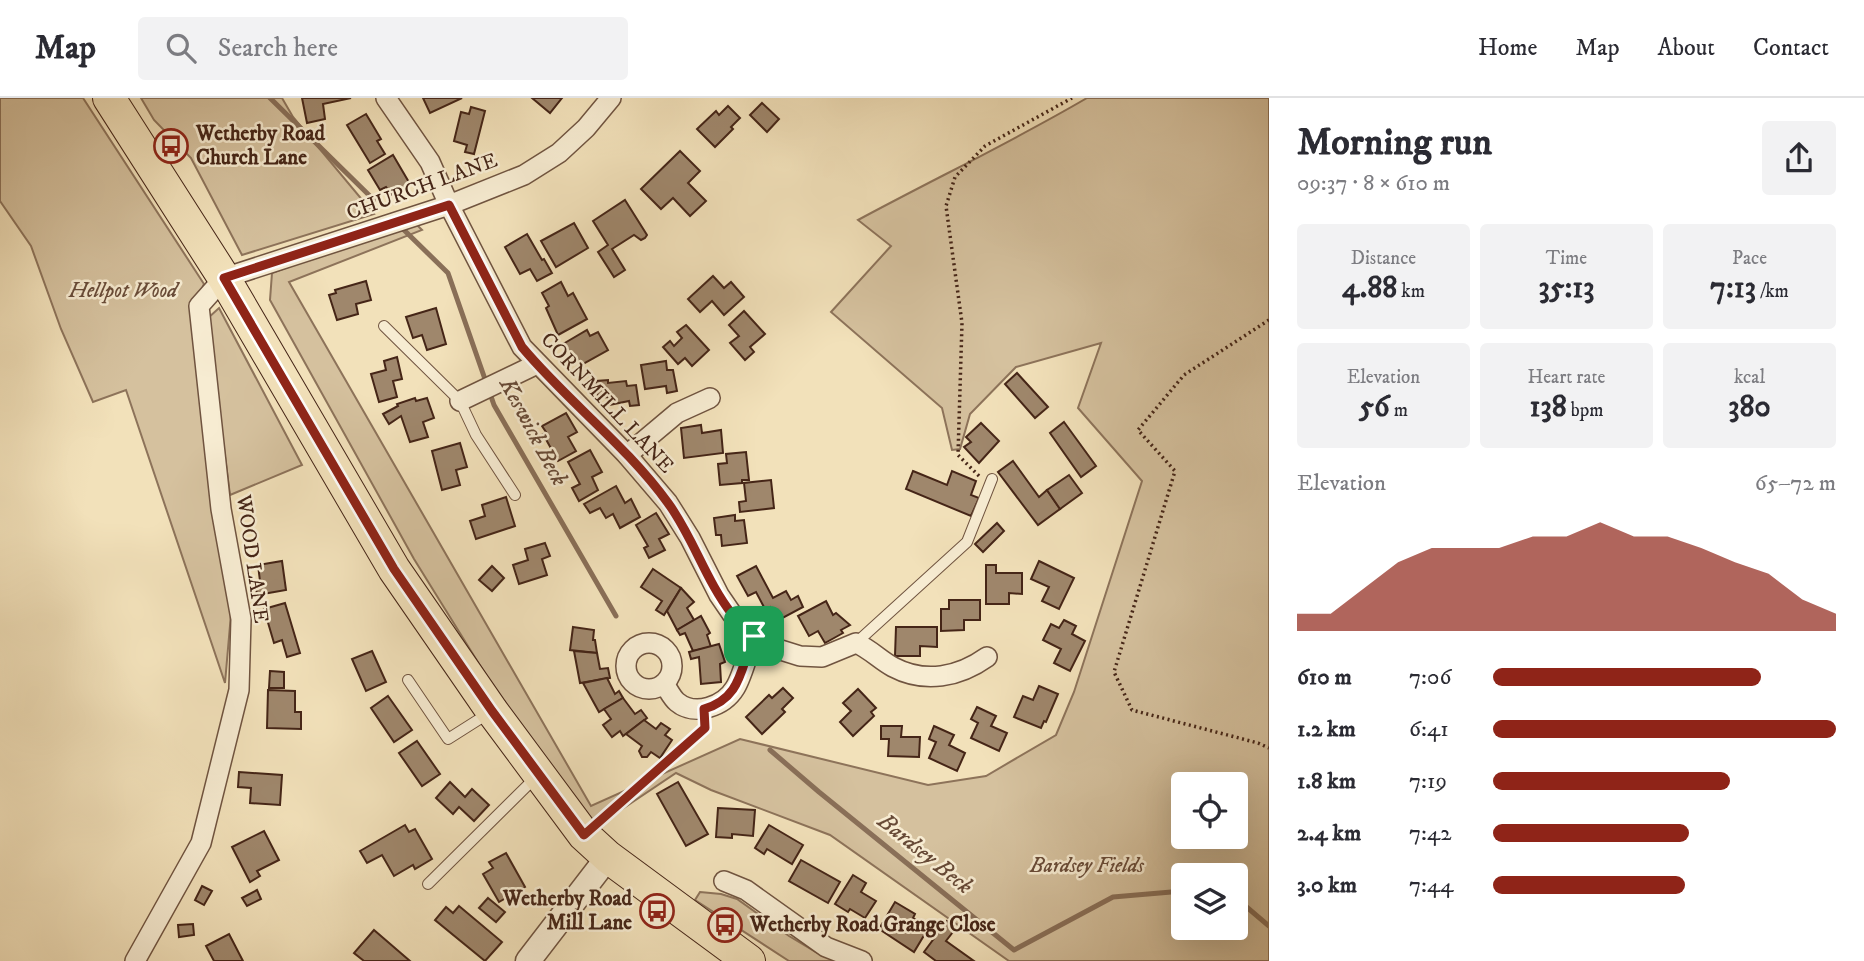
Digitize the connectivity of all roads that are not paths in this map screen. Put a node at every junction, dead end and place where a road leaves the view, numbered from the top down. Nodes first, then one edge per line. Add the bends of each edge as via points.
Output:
1 (109, 98) edge
2 (386, 98) edge
3 (611, 98) edge
4 (449, 205) junction
5 (224, 278) junction
6 (384, 326) dead end
7 (537, 364) junction
8 (710, 398) dead end
9 (460, 401) junction
10 (627, 455) junction
11 (990, 483) road end
12 (515, 495) dead end
13 (754, 636) junction
14 (856, 643) junction
15 (987, 657) dead end
16 (408, 680) dead end
17 (664, 684) dead end
18 (492, 711) junction
19 (539, 774) junction
20 (608, 857) junction
21 (724, 881) dead end
22 (429, 884) dead end
23 (135, 961) edge
24 (528, 961) edge
25 (749, 961) edge
26 (862, 961) edge

1 - 5 main road
2 - 4 street, CORNMILL LANE via 430,162
3 - 4 street, CHURCH LANE via 559,153 524,175
4 - 5 street, CHURCH LANE
4 - 7 street, CORNMILL LANE via 511,328
5 - 18 main road via 394,569
5 - 23 street, WOOD LANE via 199,306 221,509 241,619 239,690 201,843
6 - 9 lane
7 - 9 street
7 - 10 street, CORNMILL LANE
8 - 10 street via 677,413
9 - 12 lane
10 - 13 street, CORNMILL LANE via 668,503 719,595
11 - 14 lane, CORNMILL LANE via 967,542
13 - 14 street, CORNMILL LANE via 768,646 800,656 822,656
13 - 17 street via 737,685 718,705 690,708 678,703
14 - 15 street via 918,676 954,674
16 - 18 lane via 448,738
18 - 19 main road
19 - 20 main road via 584,835
19 - 22 lane
20 - 24 street
20 - 25 main road
21 - 26 street via 746,890 825,947

